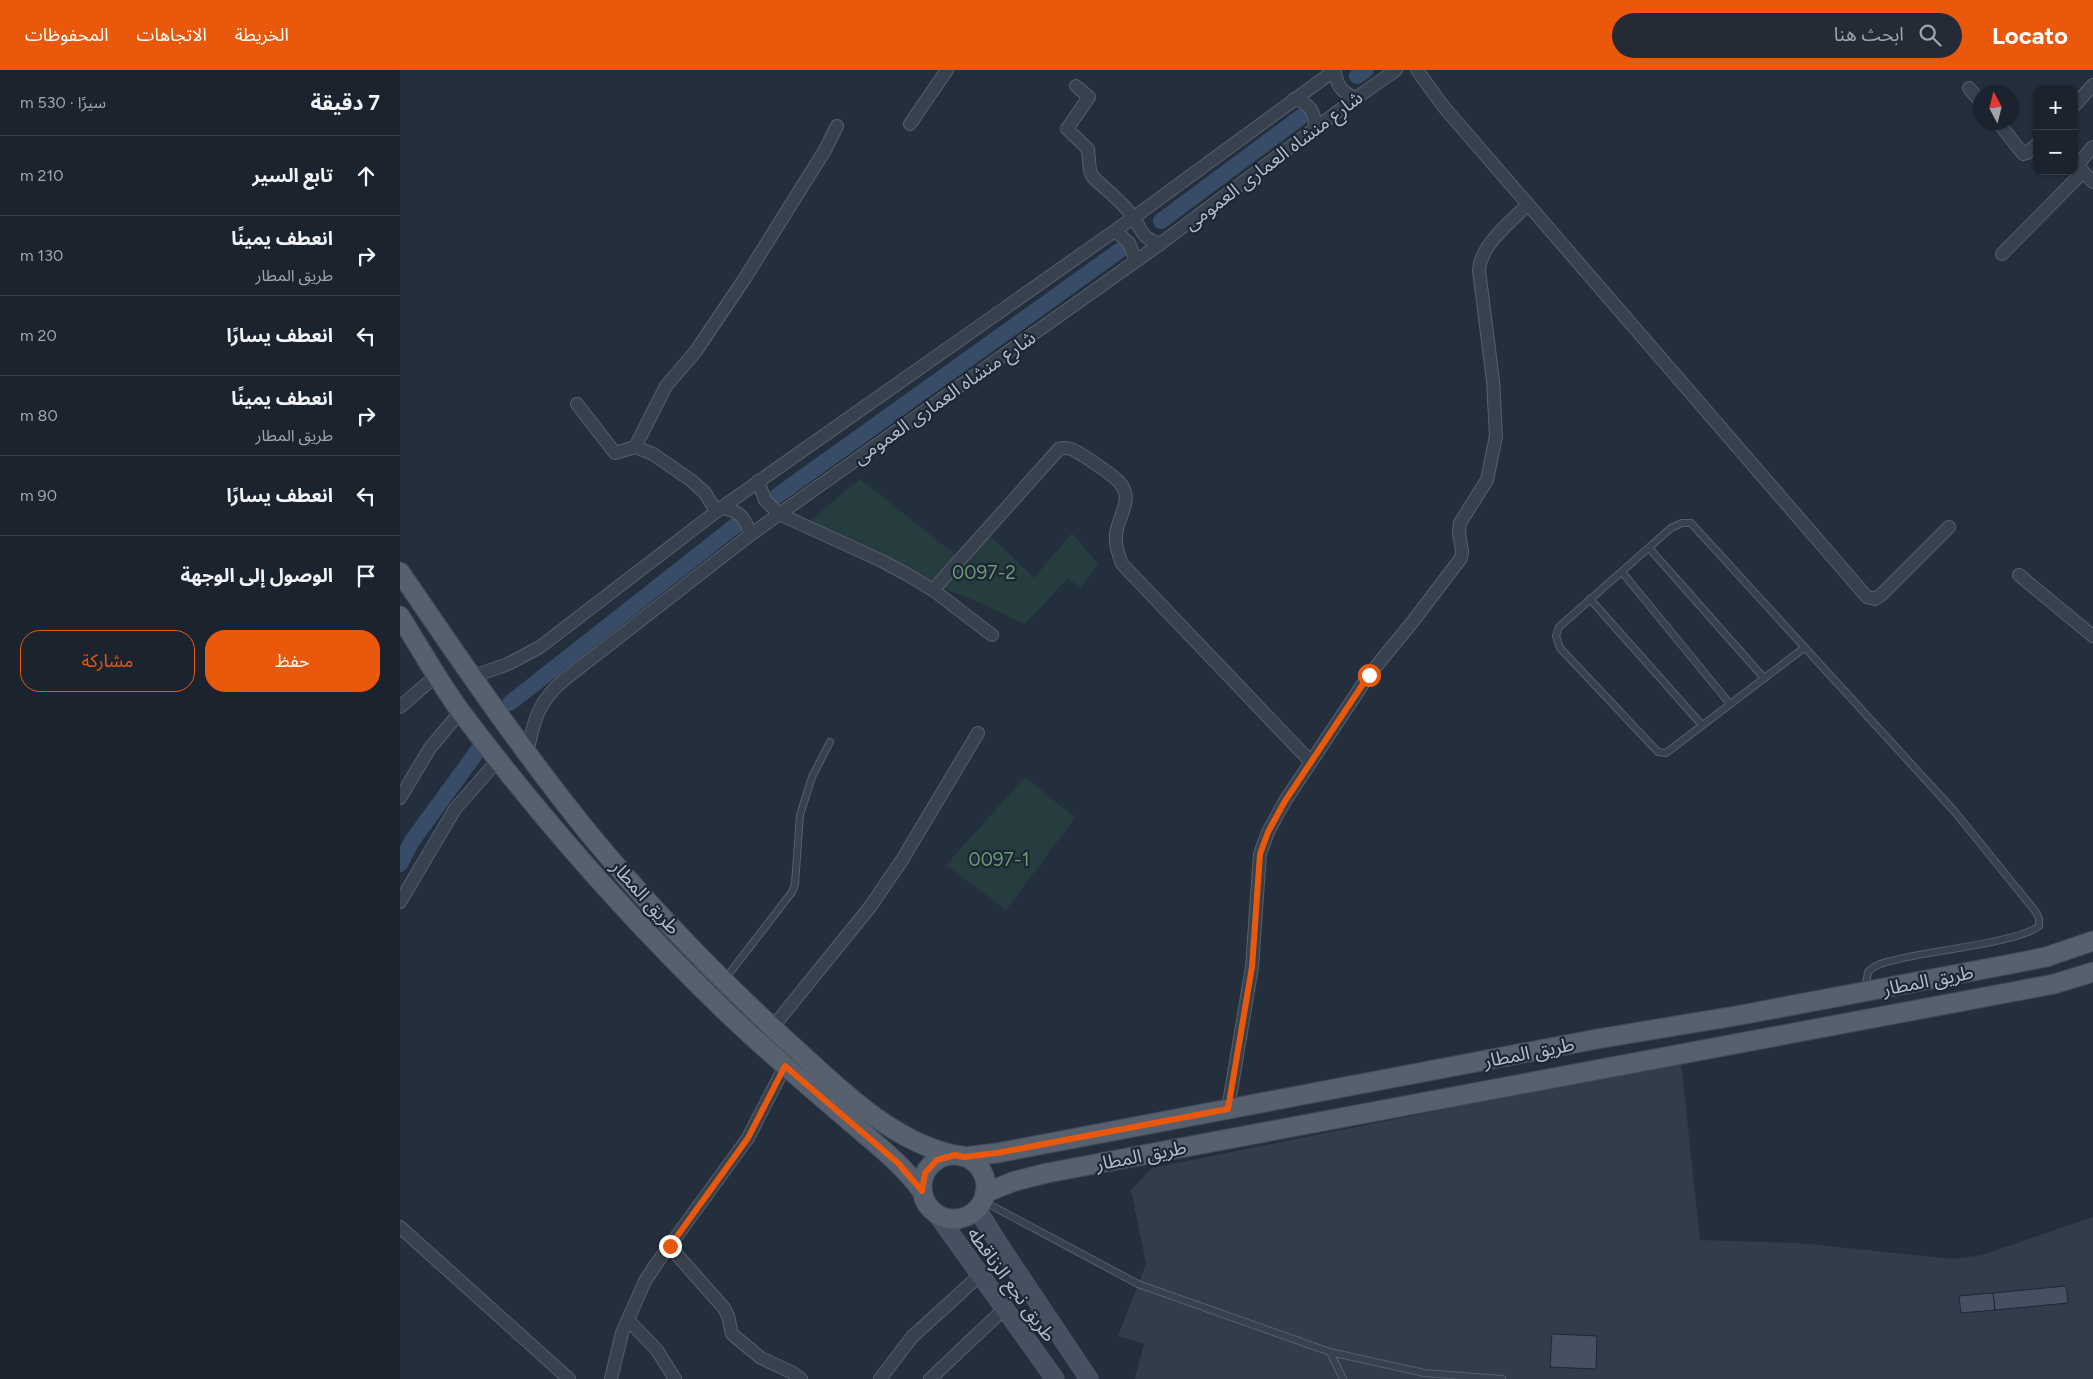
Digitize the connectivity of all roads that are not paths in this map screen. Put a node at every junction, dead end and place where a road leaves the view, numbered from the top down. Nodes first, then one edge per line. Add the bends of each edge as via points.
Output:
1 (947, 70) edge
2 (1335, 70) edge
3 (1396, 70) edge
4 (1417, 70) edge
5 (2093, 84) edge
6 (1076, 86) dead end
7 (1969, 88) dead end
8 (1973, 93) edge
9 (1356, 98) junction
10 (1294, 99) junction
11 (2078, 101) edge
12 (910, 124) dead end
13 (837, 126) dead end
14 (1315, 128) junction
15 (2004, 130) edge
16 (2093, 147) edge
17 (2033, 148) edge
18 (2078, 166) edge
19 (2070, 175) edge
20 (2093, 182) edge
21 (1528, 204) junction
22 (1134, 218) junction
23 (1115, 231) junction
24 (1160, 244) junction
25 (2002, 254) dead end
26 (1136, 261) junction
27 (577, 404) dead end
28 (635, 447) junction
29 (758, 481) junction
30 (719, 509) junction
31 (779, 514) junction
32 (1949, 527) dead end
33 (750, 535) junction
34 (1649, 548) junction
35 (400, 572) edge
36 (1622, 572) junction
37 (2020, 575) dead end
38 (933, 590) junction
39 (1590, 599) junction
40 (400, 616) edge
41 (992, 635) dead end
42 (2093, 636) edge
43 (1804, 648) junction
44 (437, 675) junction
45 (471, 677) junction
46 (1764, 678) junction
47 (1730, 704) junction
48 (400, 707) edge
49 (461, 711) junction
50 (1702, 725) junction
51 (978, 733) dead end
52 (830, 742) dead end
53 (527, 752) junction
54 (499, 760) junction
55 (1311, 762) junction
56 (400, 798) edge
57 (400, 902) edge
58 (2093, 941) edge
59 (2093, 972) edge
60 (724, 980) junction
61 (1865, 992) junction
62 (772, 1028) junction
63 (785, 1066) junction
64 (1228, 1109) junction
65 (959, 1156) junction
66 (922, 1191) junction
67 (982, 1201) junction
68 (936, 1213) junction
69 (400, 1227) edge
70 (670, 1246) junction
71 (979, 1276) junction
72 (1004, 1309) junction
73 (628, 1320) junction
74 (1330, 1352) junction
75 (1076, 1359) junction
76 (1054, 1377) edge
77 (570, 1379) edge
78 (611, 1379) edge
79 (675, 1379) edge
80 (801, 1379) edge
81 (880, 1379) edge
82 (930, 1379) edge
83 (1089, 1379) edge
84 (1343, 1379) edge
85 (1502, 1379) edge

1 - 12 street
2 - 9 street via 1335,80 1340,88
2 - 10 street, شارع منشاه العمارى العمومى
3 - 9 street, شارع منشاه العمارى العمومى
4 - 21 street via 1443,106
5 - 11 street
6 - 22 street via 1089,98 1067,129 1088,149 1093,177
7 - 8 street
9 - 14 street, شارع منشاه العمارى العمومى
10 - 14 street via 1311,108
10 - 22 street, شارع منشاه العمارى العمومى
13 - 28 street via 745,278 696,352 666,386
14 - 24 street, شارع منشاه العمارى العمومى
15 - 17 street via 2023,154
16 - 18 street
18 - 20 street
19 - 25 street
21 - 32 street via 1867,597 1875,599 1881,595
21 - 55 street via 1496,237 1480,260 1496,436 1487,480 1460,523 1461,558 1369,675
22 - 23 street, شارع منشاه العمارى العمومى
22 - 24 street via 1140,232
23 - 26 street via 1129,244
23 - 29 street, شارع منشاه العمارى العمومى
24 - 26 street, شارع منشاه العمارى العمومى
26 - 31 street, شارع منشاه العمارى العمومى
27 - 28 street via 615,453
28 - 30 street via 653,454 692,481
29 - 30 street, شارع منشاه العمارى العمومى
29 - 31 street via 764,500
30 - 33 street via 732,509 742,515
30 - 45 street, شارع منشاه العمارى العمومى via 540,647 508,664
31 - 33 street, شارع منشاه العمارى العمومى
31 - 38 street via 882,560
33 - 53 street, شارع منشاه العمارى العمومى via 551,690 534,721
34 - 36 lane
34 - 43 lane via 1677,524 1691,523
34 - 46 lane
35 - 45 main road, طريق المطار
36 - 39 lane
36 - 47 lane
37 - 42 street
38 - 41 street
38 - 55 street via 1059,449 1071,448 1105,470 1125,492 1116,533 1117,553 1122,564
39 - 50 lane
39 - 50 lane via 1559,627 1556,636 1560,648 1658,752 1666,752
40 - 44 main road, طريق المطار
43 - 46 lane
43 - 61 lane via 1955,812 2036,912 2039,920 2034,929 2018,935 1877,964 1868,972
44 - 48 street
44 - 49 main road, طريق المطار
45 - 53 main road, طريق المطار
46 - 47 lane
47 - 50 lane
49 - 54 main road, طريق المطار
49 - 56 street via 430,748
51 - 62 street via 870,907
52 - 60 lane via 812,777 800,815 792,892
53 - 60 main road, طريق المطار via 588,832
54 - 57 street via 454,809
54 - 63 main road, طريق المطار via 595,875 664,950
55 - 64 street via 1285,801 1260,854 1252,967
58 - 61 main road, طريق المطار via 2046,957
59 - 67 main road, طريق المطار via 2054,984 1046,1173 1015,1181
60 - 62 main road, طريق المطار
61 - 64 main road, طريق المطار
62 - 65 main road, طريق المطار via 848,1096 898,1132 925,1147
63 - 66 main road, طريق المطار via 898,1163
63 - 70 street via 748,1138
64 - 65 main road, طريق المطار via 997,1153
65 - 66 main road via 946,1156 930,1166 922,1182
65 - 67 main road via 972,1161 983,1175
66 - 68 main road via 924,1200
67 - 68 main road via 970,1214 953,1219
67 - 74 lane via 1138,1284
67 - 75 street, طريق نجع الزناقطه via 1004,1252
68 - 71 street, طريق نجع الزناقطه
69 - 77 street
70 - 73 street via 645,1281
70 - 80 street via 724,1308 732,1334 761,1358
71 - 72 street, طريق نجع الزناقطه
71 - 81 street via 908,1340
72 - 76 street, طريق نجع الزناقطه
72 - 82 street
73 - 78 street
73 - 79 street via 657,1350
74 - 84 lane
74 - 85 lane via 1424,1374
75 - 76 street
75 - 83 street, طريق نجع الزناقطه

